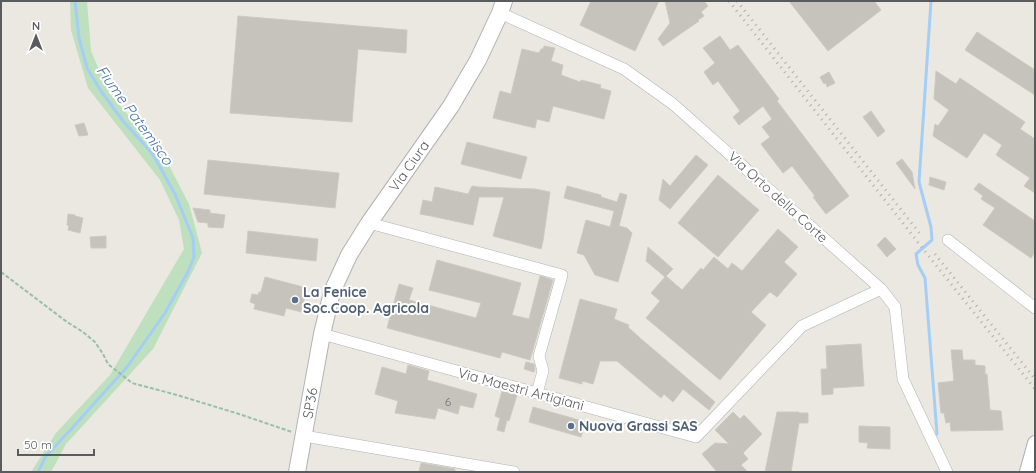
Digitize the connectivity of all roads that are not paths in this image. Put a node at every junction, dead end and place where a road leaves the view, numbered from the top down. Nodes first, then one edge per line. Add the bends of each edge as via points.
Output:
1 (502, 7) edge
2 (368, 223) junction
3 (948, 240) dead end
4 (881, 289) junction
5 (1035, 308) edge
6 (322, 334) junction
7 (537, 393) junction
8 (304, 436) junction
9 (1035, 443) edge
10 (297, 472) edge
11 (514, 472) edge
12 (946, 472) edge
13 (1027, 472) edge

1 - 2 main road, Via Ciura via 478,60 451,106
1 - 4 street, Via Orto della Corte via 624,69 673,104
2 - 6 main road, Via Ciura via 349,255 332,292
2 - 7 street via 562,275 539,356 543,371
3 - 5 street
4 - 7 street, Via Maestri Artigiani via 802,326 696,437
4 - 12 street, Via Orto della Corte via 895,307 903,379
6 - 7 street, Via Maestri Artigiani
6 - 8 main road, SP36 / SP36
8 - 10 main road, SP36 / SP36
8 - 11 street
9 - 13 street

